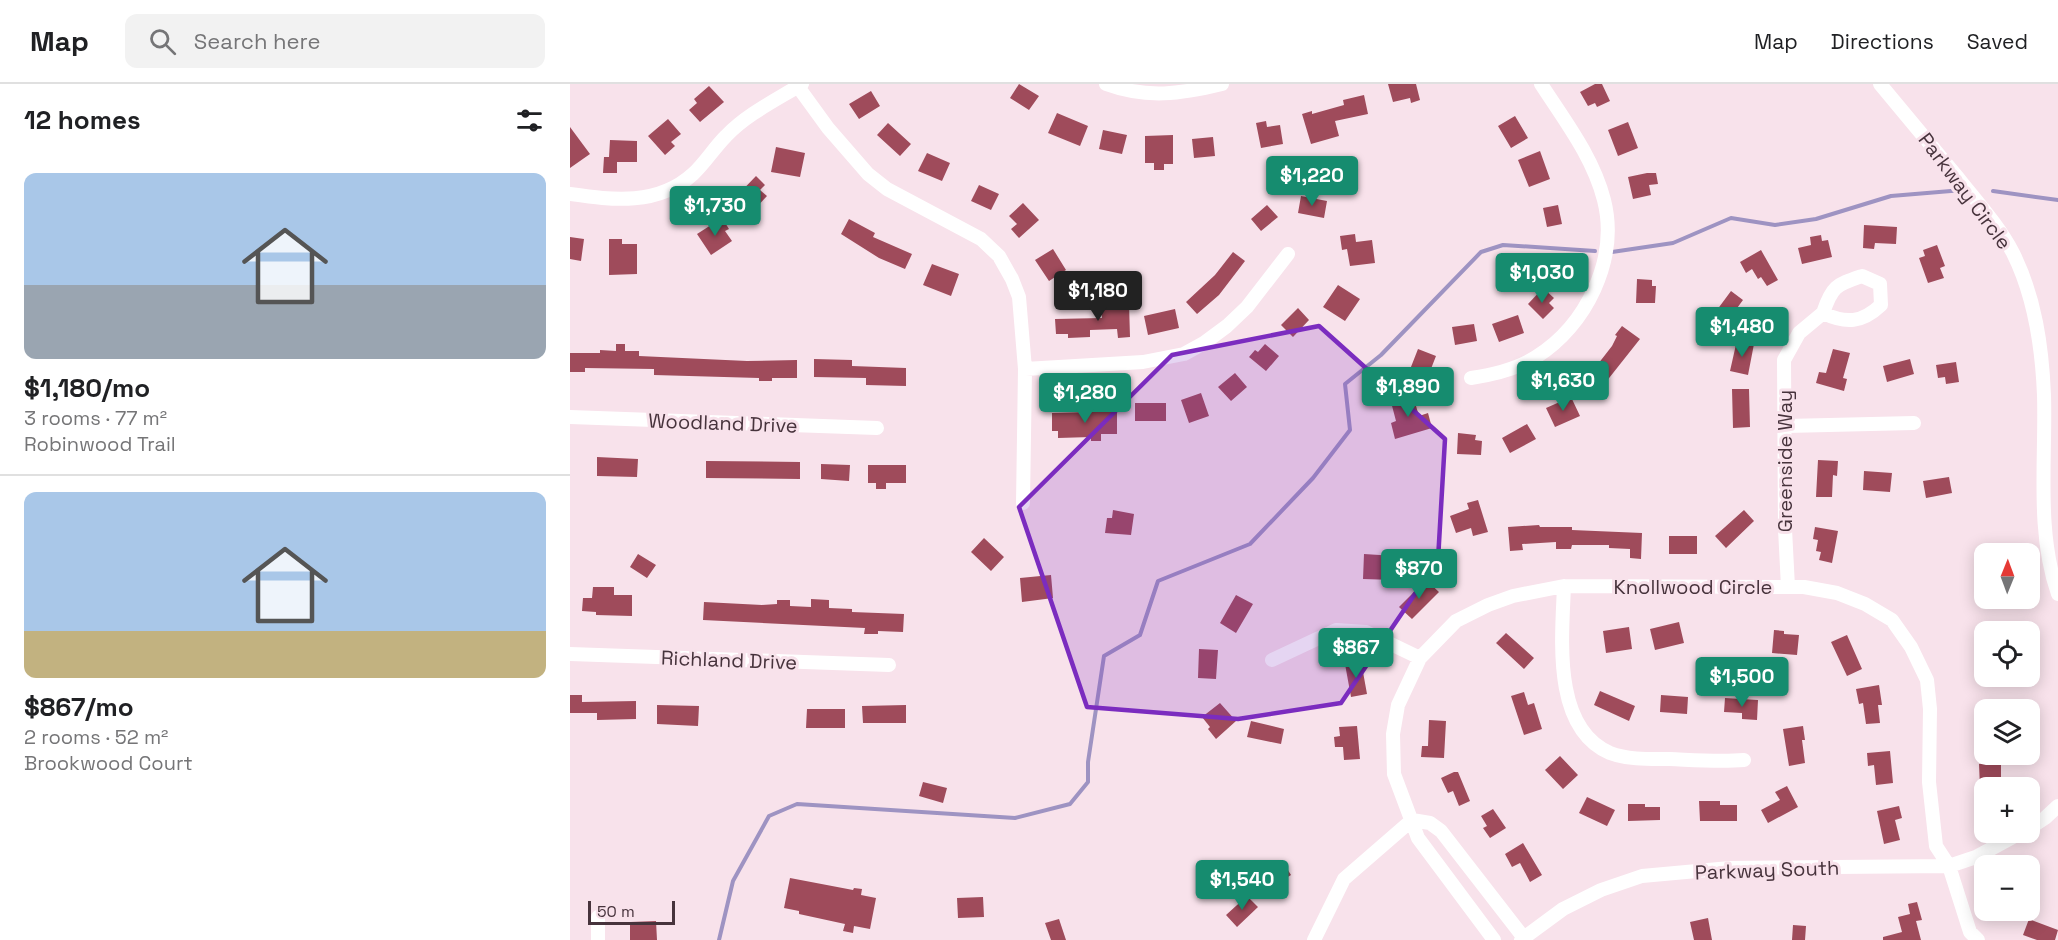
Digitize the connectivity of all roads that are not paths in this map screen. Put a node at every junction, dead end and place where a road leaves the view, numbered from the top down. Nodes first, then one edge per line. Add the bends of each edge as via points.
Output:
1 (1106, 84) edge
2 (1222, 84) edge
3 (1541, 84) edge
4 (1880, 84) edge
5 (799, 85) edge
6 (570, 194) edge
7 (1288, 254) dead end
8 (1823, 313) dead end
9 (1025, 369) junction
10 (1471, 378) dead end
11 (2044, 395) junction
12 (2058, 395) edge
13 (2044, 416) junction
14 (2058, 416) edge
15 (570, 417) edge
16 (1914, 423) dead end
17 (1786, 426) junction
18 (877, 428) dead end
19 (1023, 503) dead end
20 (1564, 586) junction
21 (1788, 587) junction
22 (2058, 594) edge
23 (570, 654) edge
24 (1420, 658) junction
25 (1272, 660) dead end
26 (889, 665) dead end
27 (1744, 760) dead end
28 (2058, 806) edge
29 (1412, 820) junction
30 (2040, 821) edge
31 (2002, 843) edge
32 (1949, 866) junction
33 (598, 917) dead end
34 (1523, 939) edge
35 (598, 940) edge
36 (1314, 940) edge
37 (1494, 940) edge
38 (1978, 940) edge

1 - 2 street via 1142,93 1171,94
3 - 10 street via 1595,172 1604,201 1607,224 1600,278 1579,317 1553,346 1511,368
4 - 11 street, Parkway Circle via 1990,217 2013,253 2038,332
5 - 6 street via 746,119 676,187 657,196 636,198
5 - 9 street via 840,143 868,174 887,189 981,239 999,256 1019,297
7 - 9 street via 1227,326 1184,354 1143,363
8 - 17 street, Greenside Way via 1799,333 1784,360
9 - 19 street
11 - 12 street
11 - 13 street, Parkway Circle
13 - 14 street
13 - 22 street, Parkway Circle via 2044,523
15 - 18 street, Woodland Drive
16 - 17 street
17 - 21 street, Greenside Way
20 - 21 street, Knollwood Circle
20 - 24 street, Knollwood Circle via 1488,605 1456,621
20 - 27 street via 1562,649 1568,703 1591,741 1612,754 1642,758
21 - 32 street, Knollwood Circle via 1837,593 1865,604 1892,620 1911,647 1927,680 1929,782 1936,846
23 - 26 street, Richland Drive
24 - 25 street via 1366,632 1336,630
24 - 29 street, Knollwood Circle via 1398,705 1393,734 1394,774
28 - 30 street
29 - 34 street via 1430,823 1441,831
29 - 36 street via 1344,879
29 - 37 street, Knollwood Circle via 1418,838
31 - 32 street, Parkway South
32 - 34 street, Parkway South via 1730,868 1642,876 1563,909
32 - 38 street, Knollwood Circle via 1970,932
33 - 35 street

